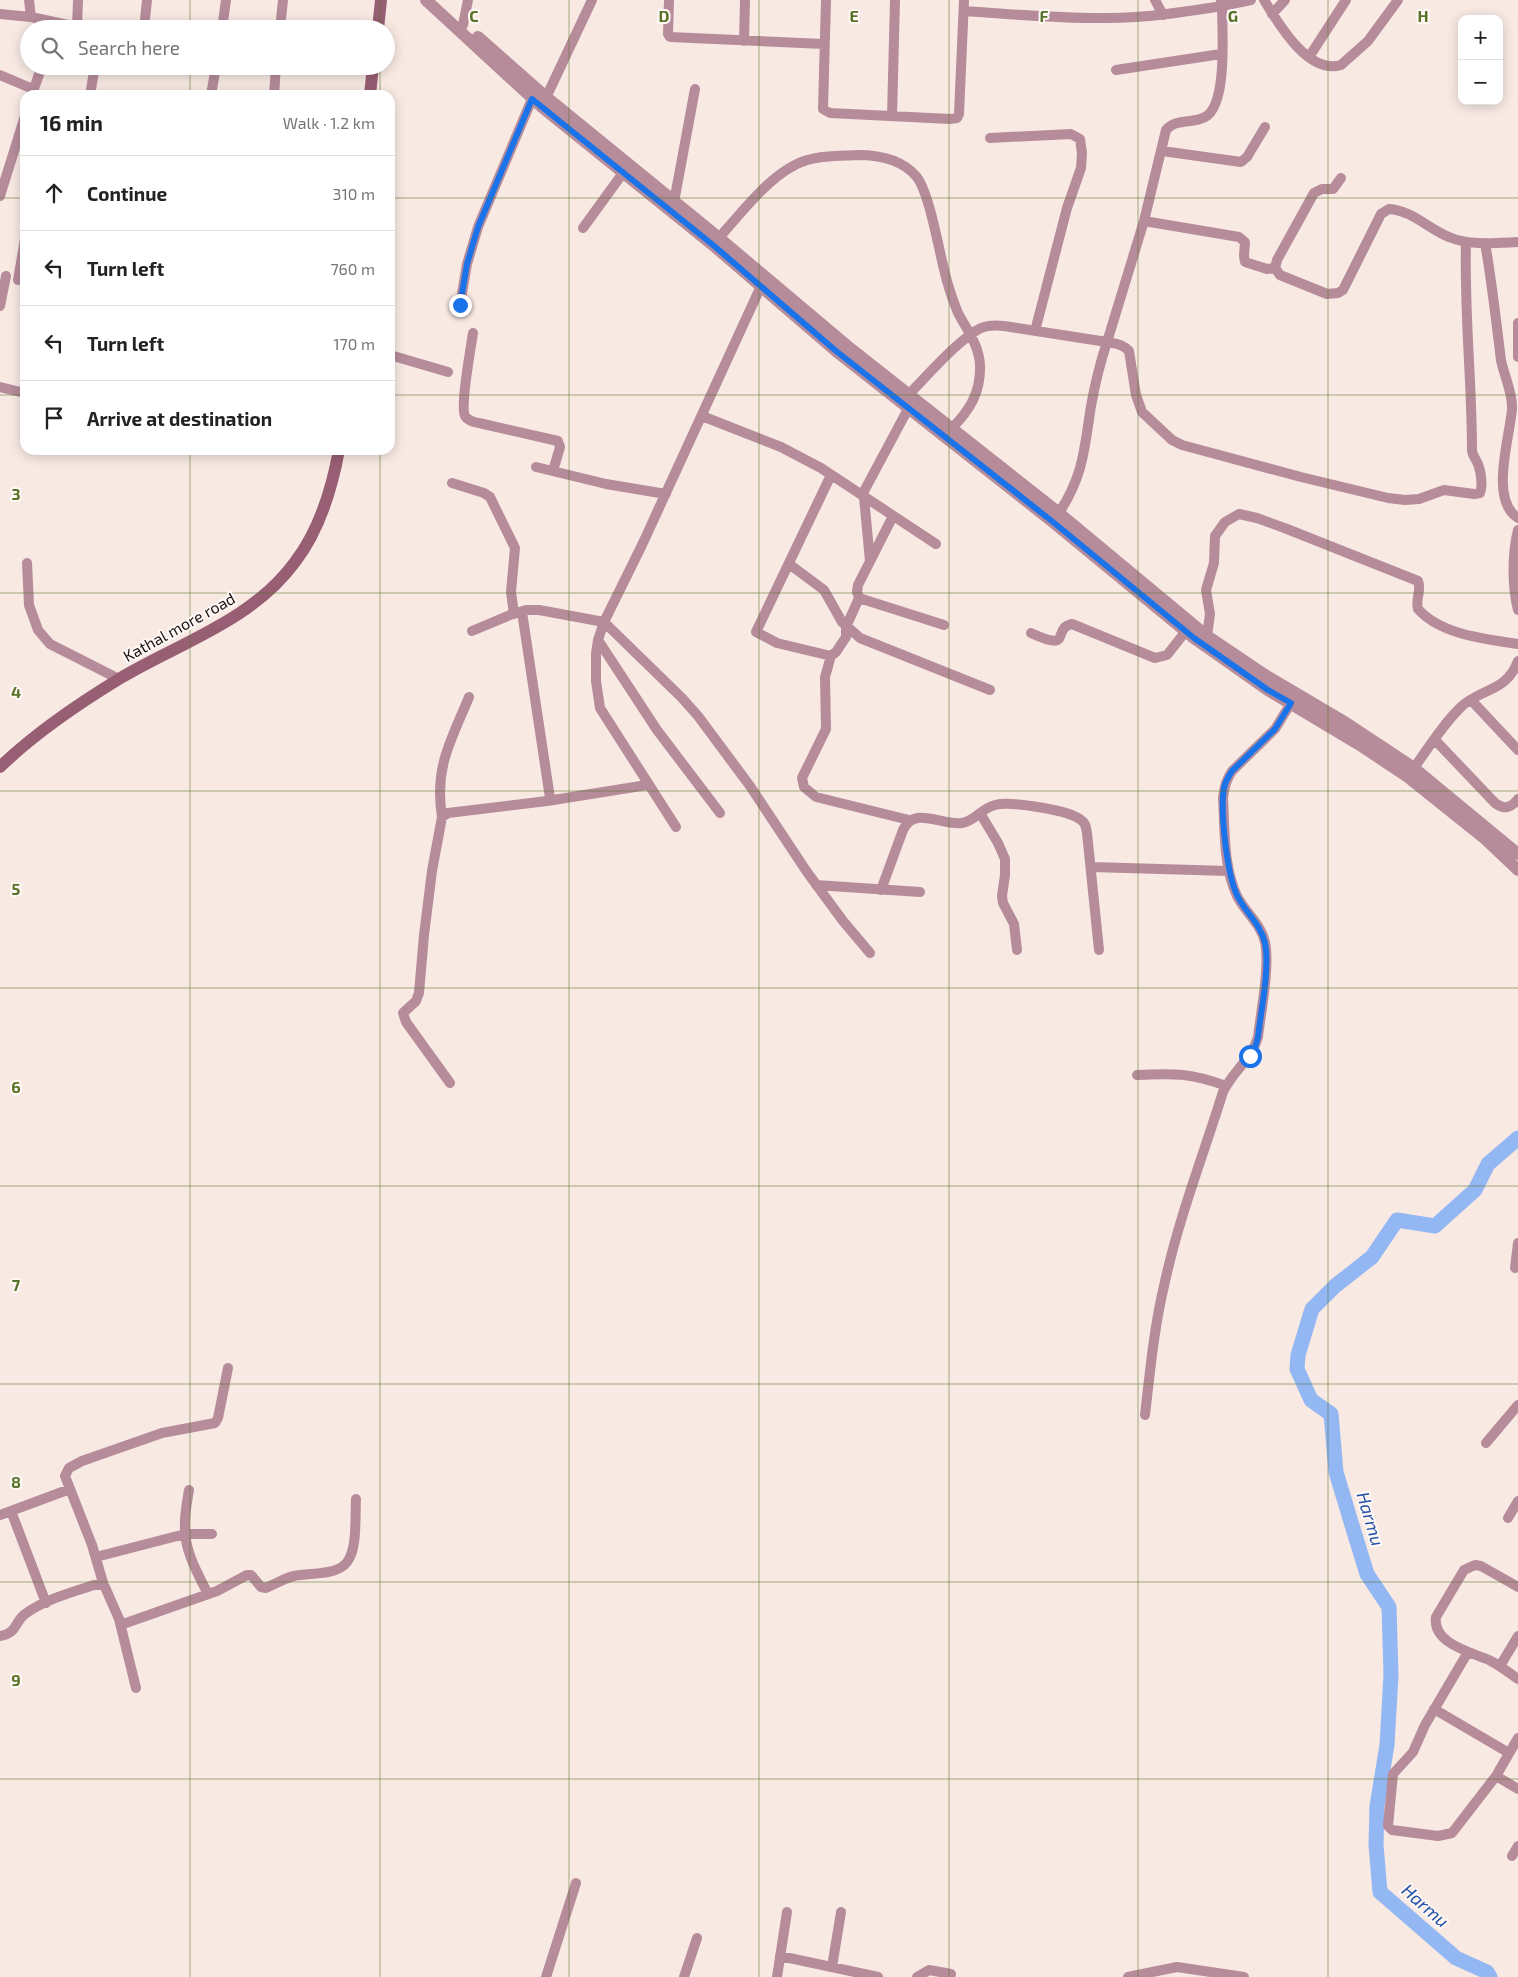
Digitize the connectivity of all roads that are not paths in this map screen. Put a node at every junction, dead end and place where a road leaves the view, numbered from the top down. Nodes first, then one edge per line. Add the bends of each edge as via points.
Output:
1 (29, 0) edge
2 (78, 0) edge
3 (147, 0) edge
4 (226, 0) edge
5 (283, 0) edge
6 (381, 0) edge
7 (426, 0) edge
8 (438, 0) edge
9 (468, 0) edge
10 (592, 0) edge
11 (669, 0) edge
12 (746, 0) edge
13 (826, 0) edge
14 (895, 0) edge
15 (1155, 0) edge
16 (1251, 0) edge
17 (1264, 0) edge
18 (1285, 0) edge
19 (1346, 0) edge
20 (1398, 0) edge
21 (1222, 3) edge
22 (964, 5) edge
23 (0, 14) edge
24 (1272, 14) junction
25 (1162, 15) junction
26 (31, 17) junction
27 (44, 20) edge
28 (79, 20) edge
29 (145, 20) edge
30 (223, 20) edge
31 (281, 20) edge
32 (379, 20) edge
33 (463, 25) junction
34 (744, 41) junction
35 (824, 44) junction
36 (1221, 54) junction
37 (1309, 57) junction
38 (1116, 70) dead end
39 (0, 75) edge
40 (39, 75) edge
41 (93, 75) edge
42 (215, 75) edge
43 (275, 75) edge
44 (372, 75) edge
45 (695, 89) dead end
46 (28, 90) edge
47 (33, 90) edge
48 (91, 90) edge
49 (213, 90) edge
50 (274, 90) edge
51 (371, 90) edge
52 (540, 101) junction
53 (892, 116) junction
54 (1265, 127) dead end
55 (20, 132) edge
56 (990, 138) dead end
57 (1162, 150) junction
58 (623, 173) junction
59 (1341, 178) dead end
60 (0, 196) edge
61 (674, 202) junction
62 (1144, 220) junction
63 (583, 228) dead end
64 (719, 238) junction
65 (1466, 242) junction
66 (1518, 242) edge
67 (1485, 243) junction
68 (1275, 268) junction
69 (3, 276) edge
70 (20, 280) edge
71 (761, 286) junction
72 (460, 305) dead end
73 (0, 306) edge
74 (1518, 323) edge
75 (1035, 330) junction
76 (473, 333) dead end
77 (970, 335) junction
78 (1107, 342) junction
79 (395, 356) edge
80 (1518, 357) edge
81 (448, 372) dead end
82 (0, 387) edge
83 (20, 392) edge
84 (909, 394) junction
85 (908, 409) junction
86 (702, 416) junction
87 (952, 428) junction
88 (338, 455) edge
89 (536, 467) dead end
90 (553, 471) junction
91 (831, 474) junction
92 (452, 483) dead end
93 (666, 494) junction
94 (863, 496) junction
95 (1059, 513) junction
96 (893, 516) junction
97 (1518, 518) edge
98 (1518, 530) edge
99 (936, 544) dead end
100 (870, 562) junction
101 (26, 563) dead end
102 (790, 564) junction
103 (859, 598) junction
104 (1518, 610) edge
105 (518, 613) junction
106 (604, 622) junction
107 (944, 625) dead end
108 (846, 627) junction
109 (472, 631) dead end
110 (1186, 632) junction
111 (1031, 633) dead end
112 (1207, 636) junction
113 (598, 640) junction
114 (1518, 644) edge
115 (831, 656) junction
116 (1518, 661) edge
117 (1516, 675) edge
118 (119, 679) junction
119 (990, 690) dead end
120 (469, 697) dead end
121 (1471, 700) junction
122 (1291, 703) junction
123 (1435, 740) junction
124 (1518, 750) edge
125 (0, 767) edge
126 (1414, 768) junction
127 (648, 785) junction
128 (1518, 799) edge
129 (547, 801) junction
130 (720, 813) dead end
131 (980, 813) junction
132 (442, 817) junction
133 (909, 820) junction
134 (676, 827) dead end
135 (1518, 854) edge
136 (1091, 868) junction
137 (1518, 870) edge
138 (1229, 871) junction
139 (816, 885) junction
140 (881, 890) junction
141 (920, 892) dead end
142 (1017, 950) dead end
143 (1099, 950) dead end
144 (870, 953) dead end
145 (1137, 1075) dead end
146 (450, 1083) dead end
147 (1226, 1086) junction
148 (1518, 1243) edge
149 (1515, 1268) dead end
150 (228, 1368) dead end
151 (1518, 1405) edge
152 (1145, 1415) dead end
153 (1486, 1443) dead end
154 (70, 1488) junction
155 (189, 1490) dead end
156 (356, 1499) dead end
157 (1518, 1502) edge
158 (11, 1511) junction
159 (0, 1515) edge
160 (1508, 1518) dead end
161 (185, 1534) junction
162 (212, 1534) dead end
163 (96, 1558) junction
164 (104, 1586) junction
165 (1518, 1588) edge
166 (208, 1594) junction
167 (46, 1603) junction
168 (119, 1619) junction
169 (0, 1636) edge
170 (1518, 1636) edge
171 (1468, 1652) junction
172 (1500, 1666) junction
173 (1518, 1679) edge
174 (136, 1688) dead end
175 (1434, 1709) junction
176 (1518, 1738) edge
177 (1509, 1753) junction
178 (1496, 1776) junction
179 (1518, 1789) edge
180 (1518, 1846) edge
181 (1512, 1856) dead end
182 (576, 1883) dead end
183 (787, 1912) dead end
184 (841, 1912) dead end
185 (697, 1938) dead end
186 (780, 1956) junction
187 (832, 1967) junction
188 (952, 1974) dead end
189 (546, 1977) edge
190 (684, 1977) edge
191 (777, 1977) edge
192 (878, 1977) edge
193 (917, 1977) edge
194 (1128, 1977) edge
195 (1244, 1977) edge

1 - 26 street
2 - 28 street
3 - 29 street
4 - 30 street
5 - 31 street
6 - 32 main road
7 - 52 street
8 - 33 street
9 - 33 street
10 - 52 street
11 - 34 street via 670,38
12 - 34 street
13 - 35 street
14 - 53 street
15 - 25 street
16 - 21 street
17 - 24 street
18 - 24 street
19 - 37 street
20 - 37 street via 1368,42 1341,65 1330,66
21 - 25 street
21 - 36 street
22 - 25 street via 1107,18
22 - 53 street via 958,116 950,119
23 - 26 street
24 - 37 street via 1288,37
26 - 27 street
33 - 52 street
34 - 35 street
35 - 53 street via 823,110
36 - 38 street
36 - 57 street via 1219,90 1211,114 1169,126
39 - 46 street
40 - 47 street
41 - 48 street
42 - 49 street
43 - 50 street
44 - 51 main road
45 - 61 street
52 - 58 street
52 - 61 street
52 - 72 street via 478,227
54 - 57 street via 1241,162
55 - 60 street
56 - 75 street via 1071,134 1080,139 1082,145 1081,168 1067,208
57 - 62 street
58 - 63 street
58 - 71 street
59 - 68 street via 1334,189 1314,193
61 - 64 street
62 - 68 street via 1239,237 1245,242 1246,262 1262,268
62 - 78 street
64 - 77 street via 781,173 796,164 840,156 883,156 901,164 917,177 925,191 948,287
64 - 84 street
65 - 67 street
65 - 68 street via 1450,238 1413,217 1389,209 1381,214 1343,290 1338,293 1333,295 1319,291 1280,275
65 - 78 street via 1464,283 1472,450 1482,487 1477,494 1444,490 1419,499 1388,498 1182,445 1172,440 1142,412 1129,351 1119,344
66 - 67 street
67 - 97 street via 1502,362 1512,406 1503,468 1505,501 1511,514
69 - 70 street
69 - 73 street
71 - 85 street
71 - 86 street
74 - 80 street
75 - 77 street via 993,325
75 - 78 street
76 - 90 street via 465,416 470,421 558,441 560,447
77 - 84 street
77 - 87 street via 978,350 979,384 970,408
78 - 95 street via 1097,375 1084,460
79 - 81 street
82 - 83 street
84 - 87 street
85 - 94 street
85 - 110 street via 1053,522
86 - 91 street via 781,447
86 - 93 street
87 - 95 street
88 - 118 main road, Kathal more road via 319,518 296,562 265,596 211,631
89 - 90 street
90 - 93 street
91 - 94 street
91 - 102 street
92 - 105 street via 490,497 514,546 511,592
93 - 106 street
94 - 96 street
94 - 100 street
95 - 112 street
96 - 99 street
96 - 100 street
98 - 104 street via 1515,555
100 - 103 street via 858,585
101 - 118 street via 29,604 38,630 50,644
102 - 108 street via 824,590
102 - 115 street via 756,632 777,643
103 - 107 street
103 - 108 street
105 - 106 street via 539,610
105 - 109 street
105 - 129 street via 550,798
106 - 113 street
106 - 139 street via 698,716 750,786
108 - 115 street via 846,637
108 - 119 street via 868,642
110 - 111 street via 1167,655 1155,658 1072,624 1064,628 1056,641
110 - 122 street
112 - 114 street via 1210,614 1206,590 1214,563 1215,536 1225,522 1239,514 1257,518 1418,581 1418,609 1441,625 1457,632
112 - 126 street
113 - 127 street via 595,662 600,708
113 - 130 street via 657,730
115 - 133 street via 826,677 826,729 802,778 804,787 816,798
116 - 117 street
117 - 121 street
118 - 125 main road, Kathal more road via 59,719
120 - 132 street via 442,762 439,790
121 - 123 street via 1452,717
121 - 124 street
122 - 137 street via 1408,777 1483,837
122 - 138 street via 1275,729 1227,779 1223,798
123 - 126 street
123 - 128 street via 1495,803 1509,808
126 - 135 street
127 - 129 street
127 - 134 street
129 - 132 street
131 - 133 street via 963,823 918,817
131 - 136 street via 997,804 1021,804 1077,817 1086,826
131 - 142 street via 1005,858 1003,904 1014,924
132 - 146 street via 432,871 419,993 403,1015
133 - 140 street
136 - 138 street
136 - 143 street
138 - 147 street via 1238,898 1264,940 1267,954 1255,1048
139 - 140 street
139 - 144 street
140 - 141 street
145 - 147 street via 1196,1075
147 - 152 street via 1183,1216 1164,1286
148 - 149 street
150 - 154 street via 215,1422 162,1433 82,1461 66,1471
151 - 153 street
154 - 158 street
154 - 163 street
155 - 161 street
156 - 166 street via 352,1552 344,1566 328,1572 290,1577 266,1588 247,1574
157 - 160 street
158 - 159 street
158 - 167 street
161 - 162 street
161 - 163 street
161 - 166 street
163 - 164 street
164 - 167 street via 88,1587
164 - 168 street
165 - 171 street via 1481,1566 1464,1570 1435,1624 1442,1637
166 - 168 street via 126,1623
167 - 169 street via 23,1615 9,1634
168 - 174 street
170 - 172 street
171 - 172 street
171 - 175 street
172 - 173 street
175 - 177 street
175 - 178 street via 1414,1752 1393,1774 1387,1822 1390,1828 1438,1836 1452,1833
176 - 177 street
177 - 178 street
178 - 179 street
180 - 181 street
182 - 189 street
183 - 186 street
184 - 187 street
185 - 190 street
186 - 187 street
186 - 191 street
187 - 192 street
188 - 193 street via 929,1970
194 - 195 street via 1177,1968

